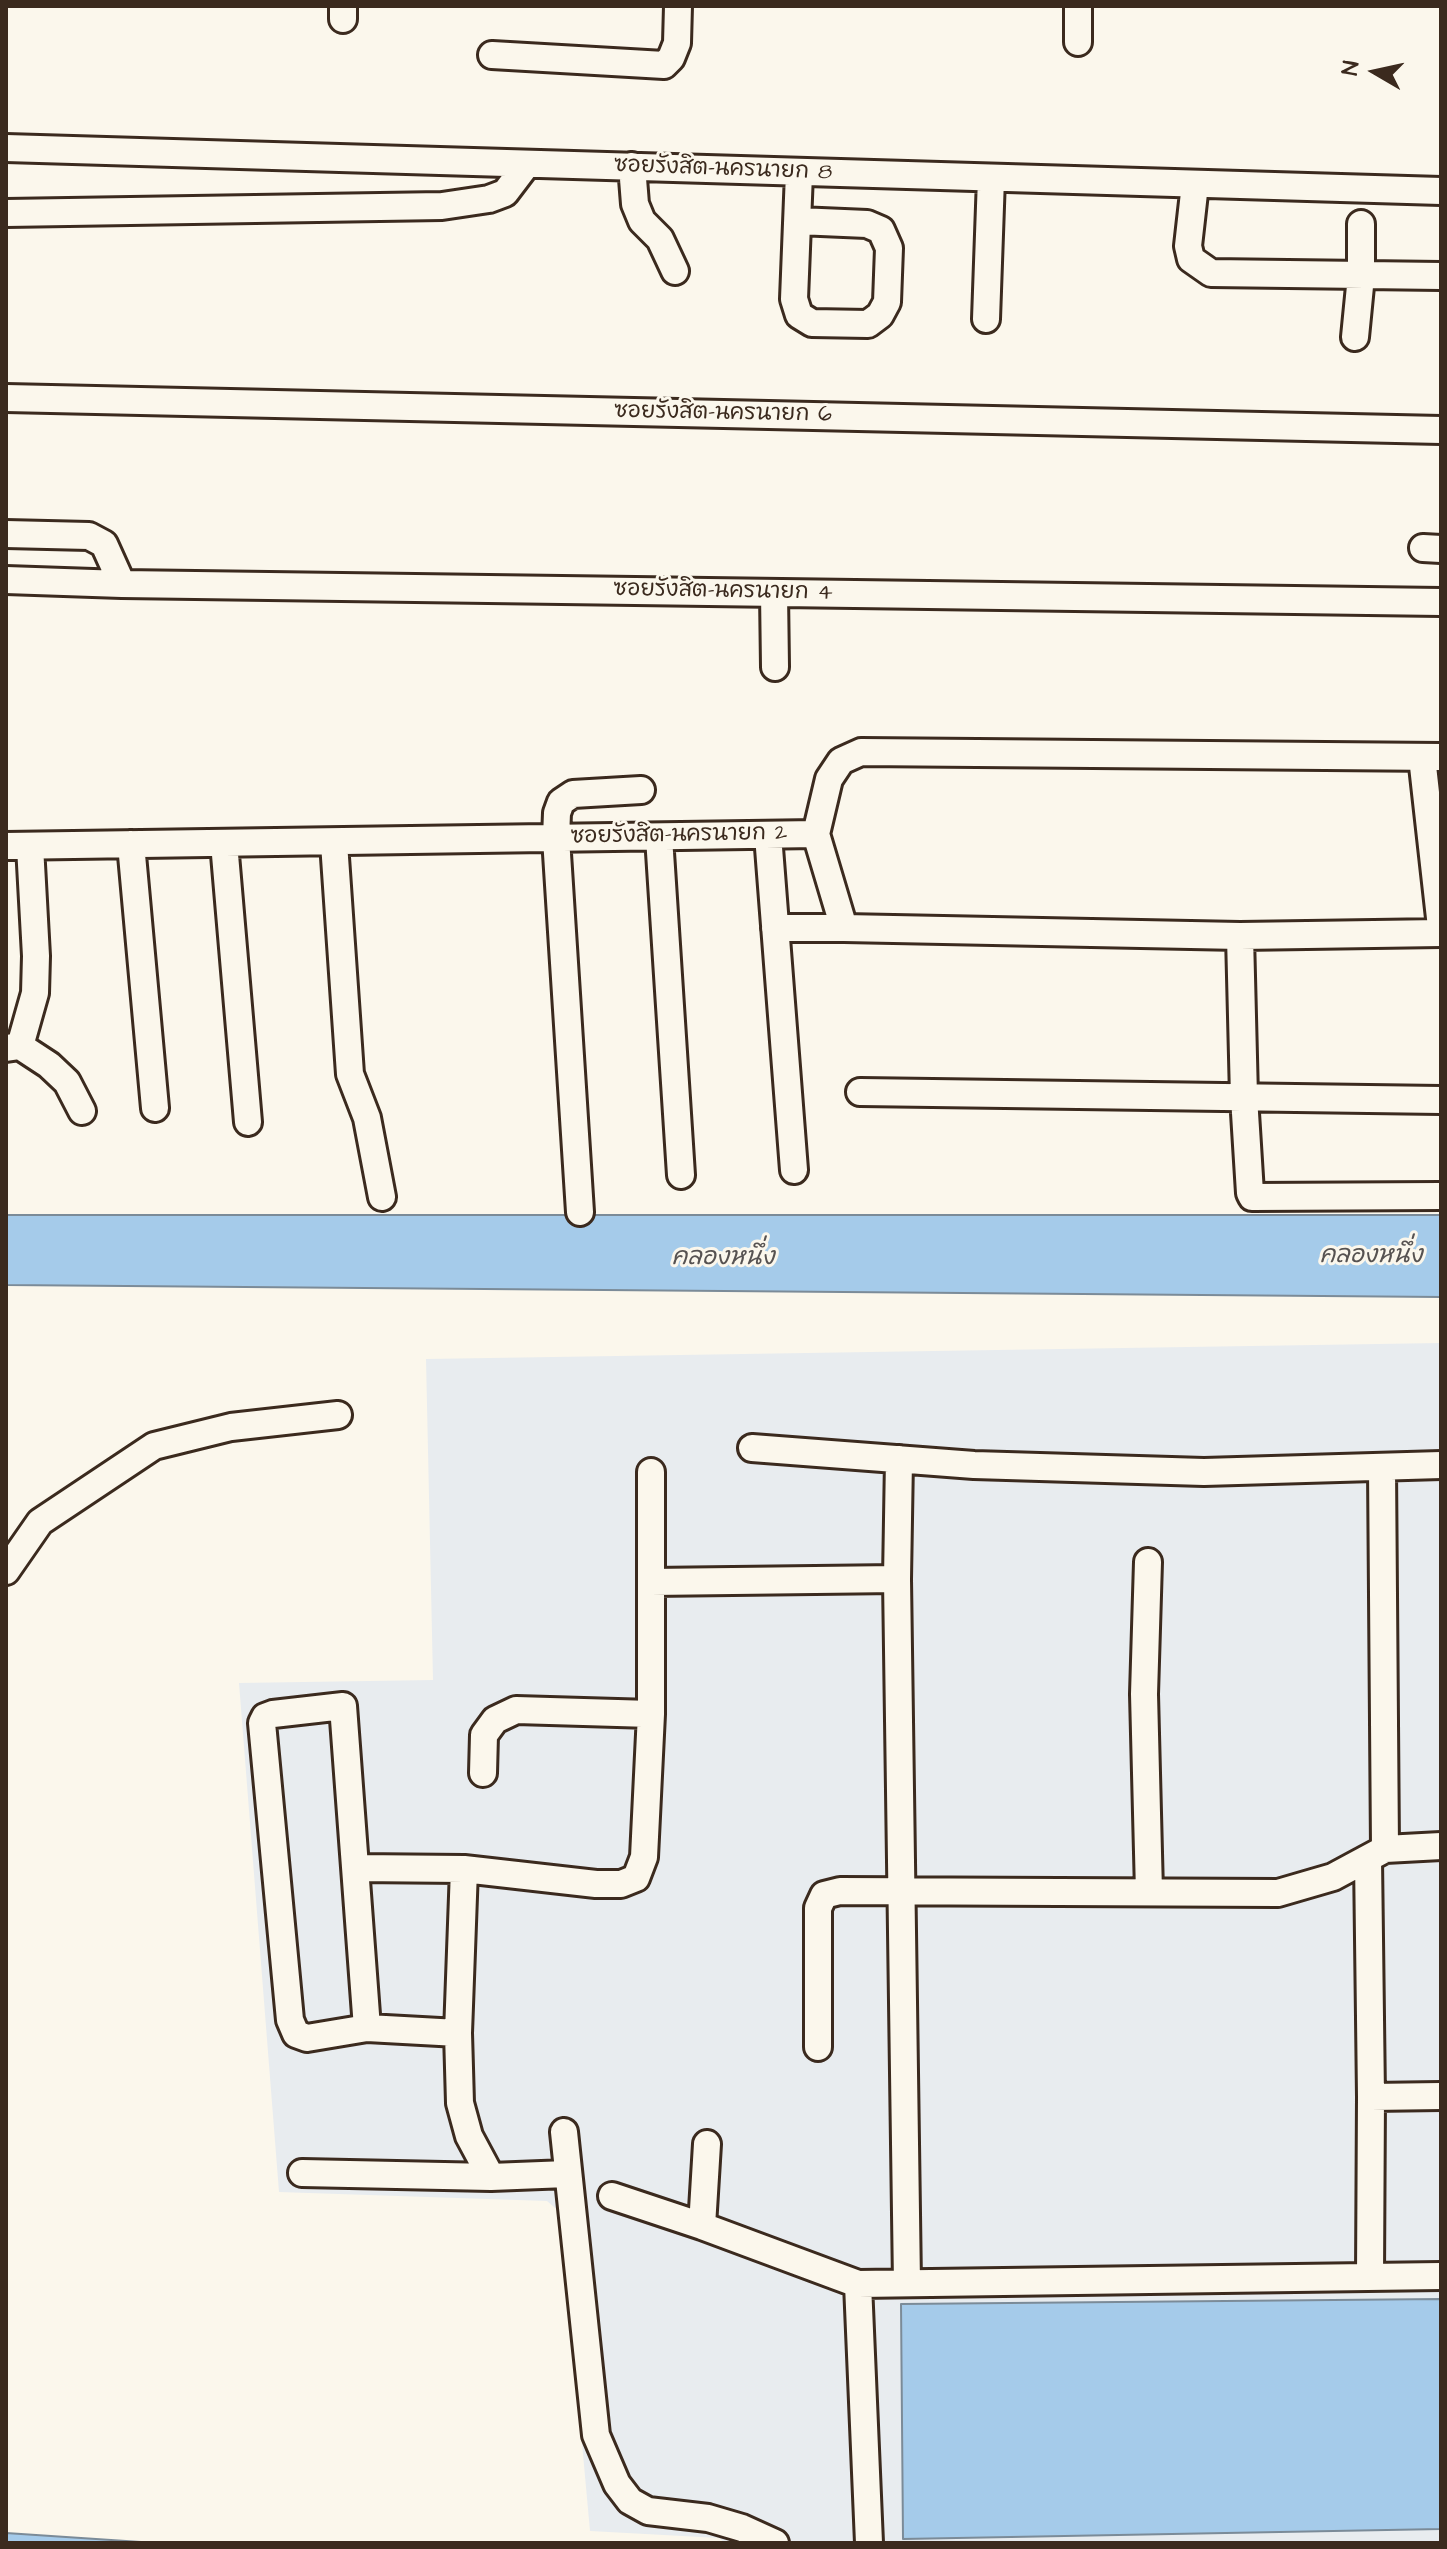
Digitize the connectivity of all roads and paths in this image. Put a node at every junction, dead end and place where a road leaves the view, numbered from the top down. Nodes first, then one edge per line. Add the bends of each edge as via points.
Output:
1 (678, 6) edge
2 (1078, 6) edge
3 (1078, 42) dead end
4 (492, 55) dead end
5 (6, 148) edge
6 (527, 164) junction
7 (632, 166) junction
8 (799, 173) junction
9 (991, 178) junction
10 (1195, 184) junction
11 (1441, 191) edge
12 (6, 213) edge
13 (798, 221) junction
14 (1361, 224) dead end
15 (675, 271) dead end
16 (1361, 276) junction
17 (1441, 276) edge
18 (986, 319) dead end
19 (1355, 337) dead end
20 (6, 398) edge
21 (1441, 430) edge
22 (6, 534) edge
23 (6, 580) edge
24 (122, 584) junction
25 (774, 593) junction
26 (1441, 602) edge
27 (775, 667) dead end
28 (1431, 757) edge
29 (641, 790) dead end
30 (816, 834) junction
31 (768, 835) junction
32 (659, 837) junction
33 (556, 838) junction
34 (224, 843) junction
35 (334, 843) junction
36 (131, 844) junction
37 (18, 846) edge
38 (1441, 927) edge
39 (775, 928) junction
40 (844, 928) junction
41 (1441, 933) edge
42 (1240, 936) junction
43 (13, 1047) edge
44 (860, 1092) dead end
45 (1244, 1097) junction
46 (1441, 1100) edge
47 (155, 1108) dead end
48 (82, 1111) dead end
49 (248, 1122) dead end
50 (794, 1170) dead end
51 (681, 1175) dead end
52 (1441, 1196) edge
53 (382, 1197) dead end
54 (580, 1212) dead end
55 (338, 1415) dead end
56 (752, 1448) dead end
57 (899, 1459) junction
58 (1441, 1465) edge
59 (1382, 1468) junction
60 (651, 1472) dead end
61 (1148, 1562) dead end
62 (6, 1571) edge
63 (897, 1579) junction
64 (651, 1582) junction
65 (651, 1714) junction
66 (483, 1773) dead end
67 (1441, 1846) edge
68 (1377, 1854) junction
69 (356, 1868) junction
70 (464, 1869) junction
71 (1149, 1892) junction
72 (901, 1893) junction
73 (367, 2028) junction
74 (458, 2033) junction
75 (818, 2047) dead end
76 (1441, 2096) edge
77 (1371, 2097) junction
78 (564, 2132) dead end
79 (707, 2144) dead end
80 (302, 2173) dead end
81 (567, 2174) junction
82 (491, 2177) junction
83 (612, 2196) dead end
84 (702, 2226) junction
85 (1370, 2276) junction
86 (1441, 2276) edge
87 (907, 2283) junction
88 (858, 2284) junction
89 (775, 2543) edge
90 (869, 2543) edge

1 - 4 street via 677,43 664,65
2 - 3 street
5 - 6 street, ซอยรังสิต-นครนายก 8
6 - 7 street, ซอยรังสิต-นครนายก 8
6 - 12 street via 505,193 442,206
7 - 8 street, ซอยรังสิต-นครนายก 8
7 - 15 street via 635,204
8 - 9 street, ซอยรังสิต-นครนายก 8
8 - 13 street
9 - 10 street, ซอยรังสิต-นครนายก 8
9 - 18 street
10 - 11 street, ซอยรังสิต-นครนายก 8
10 - 16 street via 1188,246 1198,266 1211,273
13 - 13 street via 867,224 881,230 889,248 887,302 880,315 868,324 812,323 799,315 794,299
14 - 16 street
16 - 17 street
16 - 19 street
20 - 21 street, ซอยรังสิต-นครนายก 6
22 - 24 street via 89,536 104,544
23 - 24 street, ซอยรังสิต-นครนายก 4
24 - 25 street, ซอยรังสิต-นครนายก 4
25 - 26 street, ซอยรังสิต-นครนายก 4
25 - 27 street
28 - 30 street, ซอยรังสิต-นครนายก 2 via 861,752 841,761 829,779
28 - 38 street
29 - 33 street via 573,794 561,802
30 - 31 street, ซอยรังสิต-นครนายก 2
30 - 40 street
31 - 32 street, ซอยรังสิต-นครนายก 2
31 - 39 street
32 - 33 street, ซอยรังสิต-นครนายก 2
32 - 51 street
33 - 35 street, ซอยรังสิต-นครนายก 2
33 - 54 street
34 - 35 street, ซอยรังสิต-นครนายก 2
34 - 36 street, ซอยรังสิต-นครนายก 2
34 - 49 street
35 - 53 street via 350,1074 370,1131
36 - 37 street, ซอยรังสิต-นครนายก 2
36 - 47 street
37 - 43 street via 36,956 35,993
39 - 40 street
39 - 50 street
40 - 42 street
41 - 42 street
42 - 45 street
43 - 48 street via 49,1065 67,1082
44 - 45 street
45 - 46 street
45 - 52 street via 1252,1197
55 - 62 street via 231,1427 154,1446 40,1522
56 - 57 street
57 - 59 street via 1204,1472
57 - 63 street
58 - 59 street
59 - 68 street
60 - 64 street
61 - 71 street via 1144,1694
63 - 64 street
63 - 72 street
64 - 65 street
65 - 66 street via 516,1710 495,1720 484,1735
65 - 70 street via 644,1857 636,1878 596,1884
67 - 68 street
68 - 71 street via 1333,1877 1278,1893
68 - 77 street
69 - 70 street
69 - 73 street
69 - 73 street via 343,1706 265,1717 290,2020 296,2034 307,2038
70 - 74 street
71 - 72 street
72 - 75 street via 824,1895 818,1908
72 - 87 street
73 - 74 street
74 - 82 street via 460,2103 469,2136
76 - 77 street
77 - 85 street
78 - 81 street
79 - 84 street
80 - 82 street
81 - 82 street
81 - 89 street via 596,2435 617,2484 630,2501 648,2511 708,2518
83 - 84 street
84 - 88 street
85 - 86 street
85 - 87 street
87 - 88 street
88 - 90 street

